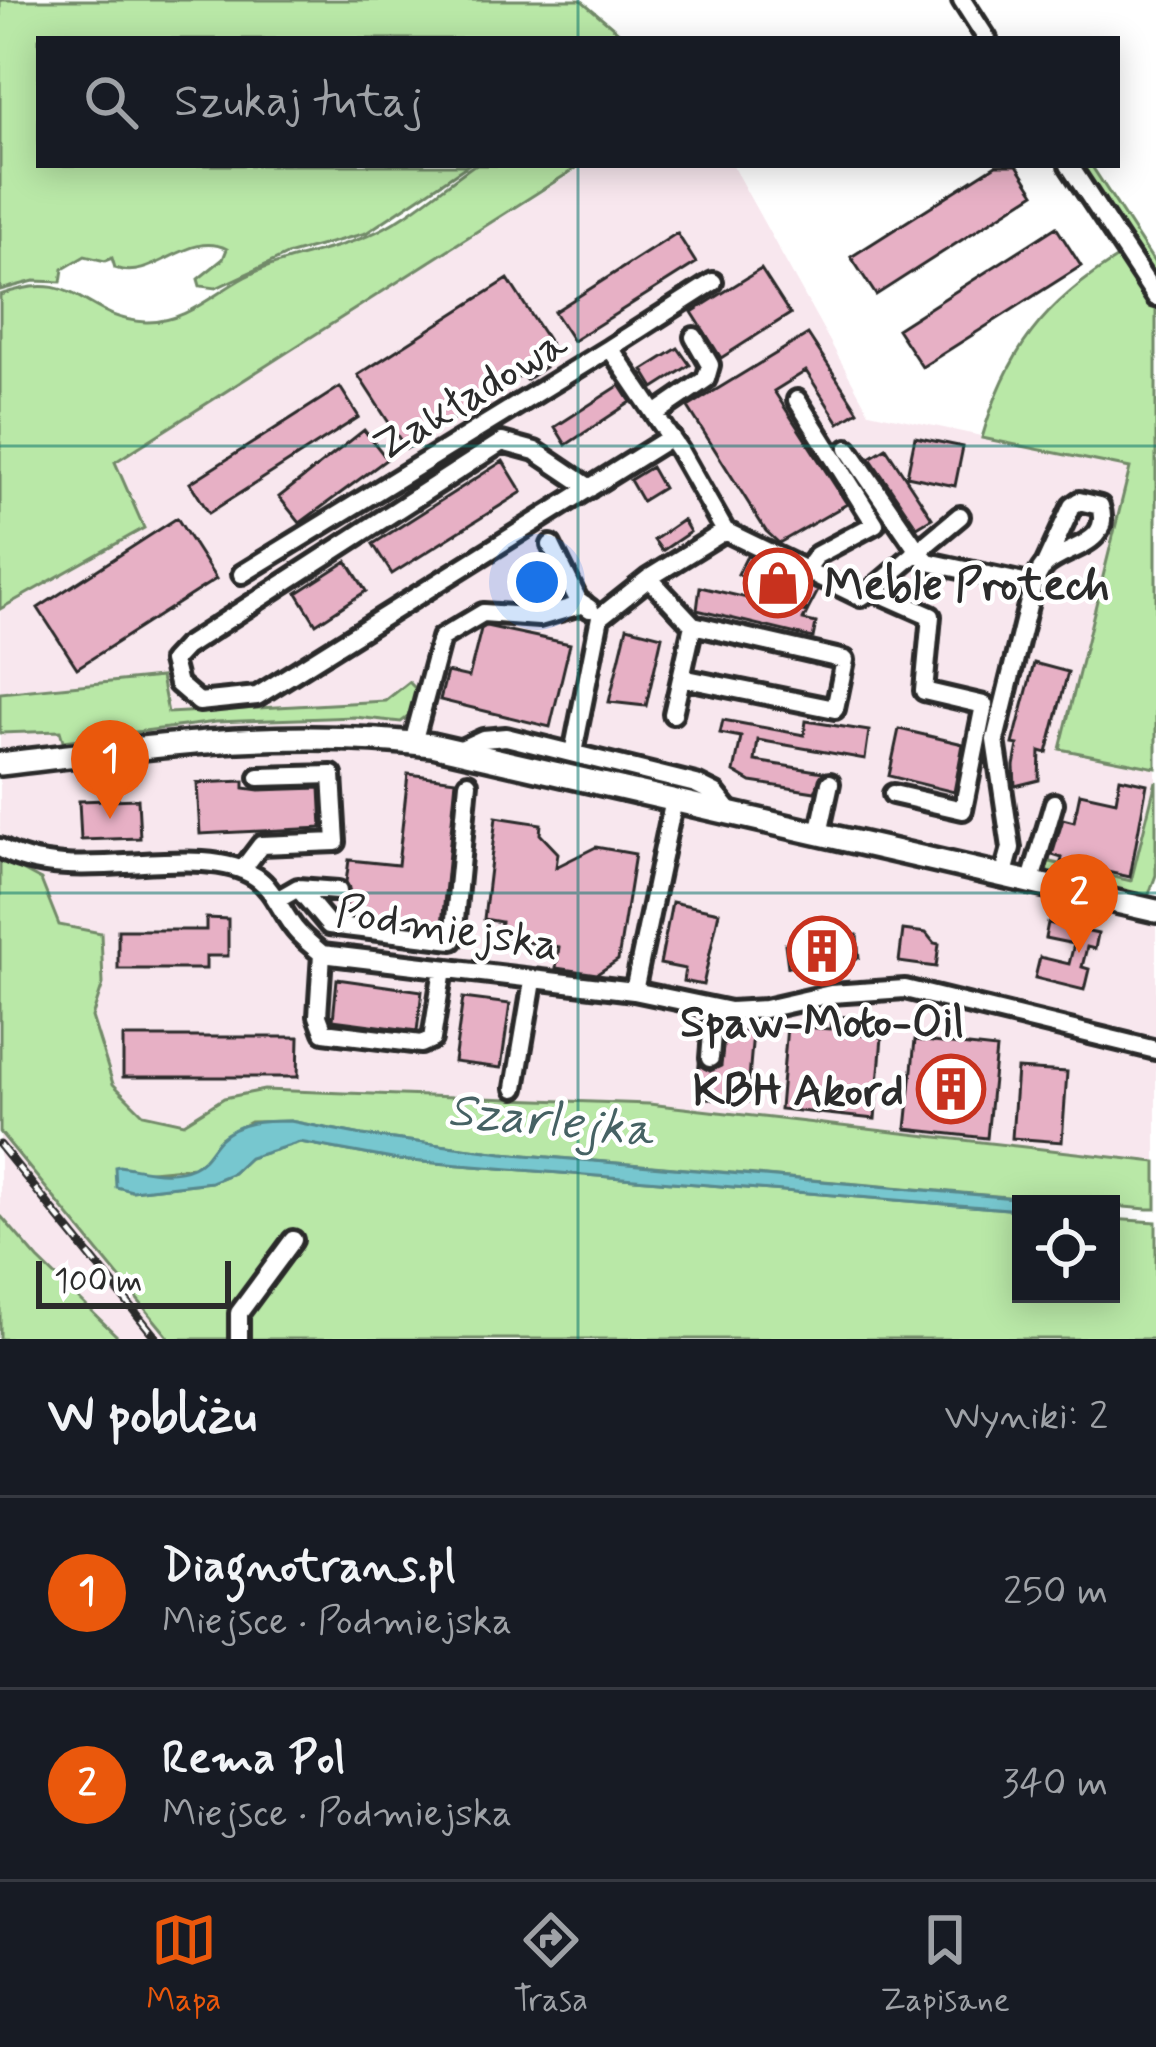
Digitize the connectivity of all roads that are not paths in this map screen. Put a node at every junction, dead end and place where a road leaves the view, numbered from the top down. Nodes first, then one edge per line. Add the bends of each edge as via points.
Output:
1 (962, 0) edge
2 (984, 36) edge
3 (1071, 168) edge
4 (713, 282) dead end
5 (1156, 297) edge
6 (694, 338) dead end
7 (610, 348) junction
8 (796, 400) dead end
9 (655, 414) junction
10 (670, 437) junction
11 (848, 449) dead end
12 (590, 488) junction
13 (960, 516) dead end
14 (725, 531) junction
15 (551, 545) dead end
16 (918, 551) junction
17 (1044, 567) dead end
18 (806, 570) junction
19 (242, 574) dead end
20 (649, 578) junction
21 (1033, 585) junction
22 (872, 590) junction
23 (584, 604) junction
24 (600, 617) junction
25 (693, 626) junction
26 (682, 677) junction
27 (673, 714) dead end
28 (413, 743) junction
29 (459, 750) junction
30 (573, 753) junction
31 (0, 764) edge
32 (259, 777) dead end
33 (468, 783) dead end
34 (830, 783) dead end
35 (892, 794) dead end
36 (674, 800) junction
37 (1054, 803) dead end
38 (732, 814) junction
39 (819, 834) junction
40 (0, 848) edge
41 (242, 870) junction
42 (1003, 877) junction
43 (1030, 884) junction
44 (298, 888) junction
45 (338, 891) dead end
46 (277, 900) junction
47 (1156, 911) edge
48 (322, 954) junction
49 (442, 969) junction
50 (533, 981) junction
51 (634, 992) junction
52 (714, 1009) junction
53 (1156, 1050) edge
54 (710, 1058) dead end
55 (515, 1088) dead end
56 (293, 1240) dead end
57 (239, 1339) edge

1 - 2 street
3 - 5 street
4 - 7 street
6 - 9 street via 710,365 706,379
7 - 9 street, Zakładowa
7 - 19 street, Zakładowa
8 - 18 street via 875,524
9 - 10 street, Zakładowa
10 - 12 street
10 - 14 street, Zakładowa
11 - 16 street
12 - 12 street via 256,696 199,702 178,684 172,661 185,647 502,442 535,451
13 - 16 street
14 - 18 street
14 - 20 street
15 - 23 street
16 - 21 street via 928,562
16 - 22 street
17 - 21 street
18 - 22 street via 861,597
20 - 24 street
20 - 25 street
21 - 42 street via 995,740 1011,848
22 - 35 street via 931,616 924,691 984,705 963,810
23 - 24 street
23 - 28 street via 539,617 483,613 441,638
24 - 30 street
25 - 26 street
25 - 26 street via 845,659 835,709
26 - 27 street
28 - 29 main road
28 - 31 main road via 322,735 213,739
29 - 30 street via 506,737
29 - 36 main road
30 - 38 street via 696,784
32 - 41 street via 332,775 336,842 261,845
33 - 44 street via 453,940 329,925
34 - 39 street
36 - 38 main road
36 - 51 street
37 - 43 street
38 - 39 main road
39 - 42 main road
40 - 41 street via 60,864 226,863
41 - 46 street, Podmiejska
42 - 43 main road
43 - 47 main road
44 - 45 street
44 - 46 street
46 - 48 street, Podmiejska
48 - 49 street, Podmiejska
48 - 49 street via 324,1032 432,1039
49 - 50 street, Podmiejska
50 - 51 street, Podmiejska
50 - 55 street
51 - 52 street, Podmiejska
52 - 53 street, Podmiejska via 905,989
52 - 54 street
56 - 57 street via 239,1313

